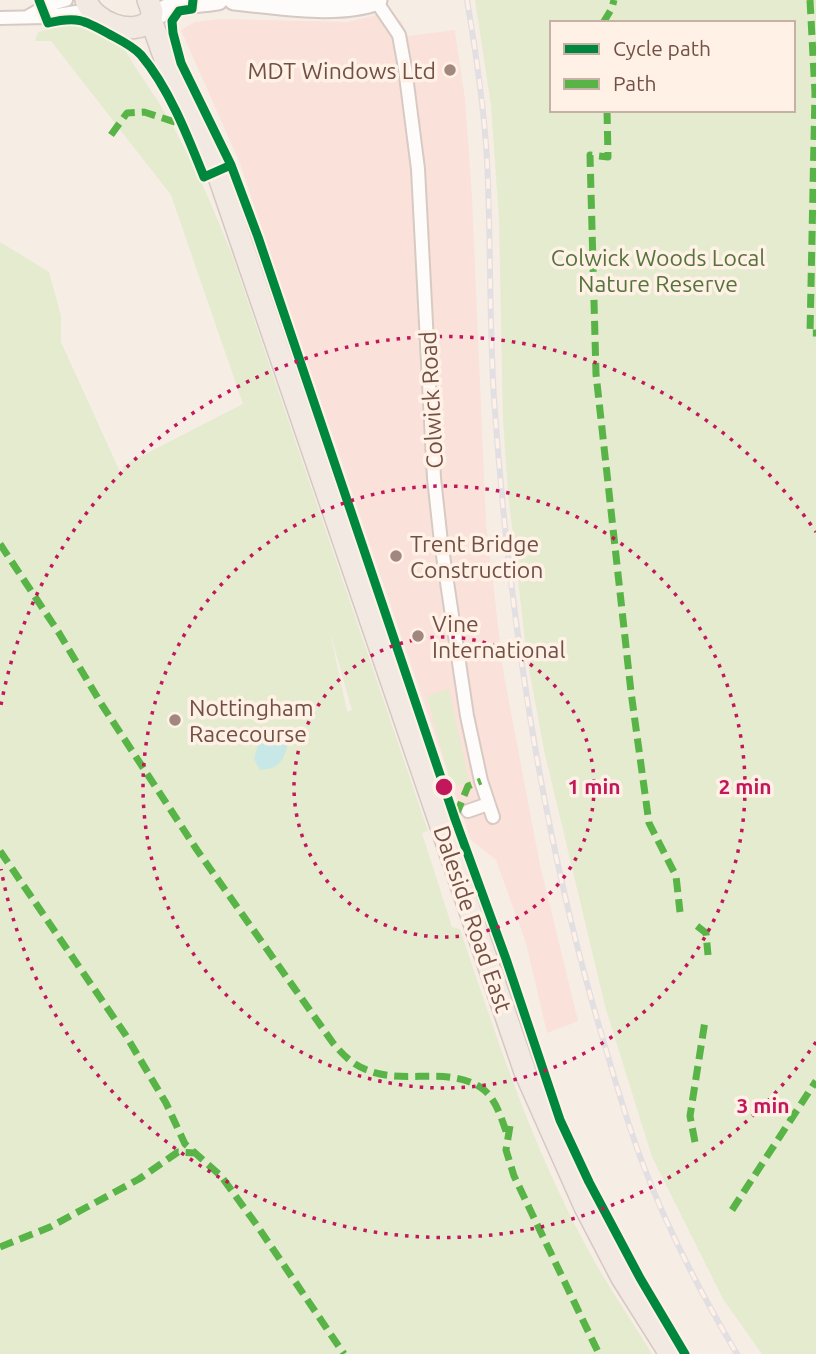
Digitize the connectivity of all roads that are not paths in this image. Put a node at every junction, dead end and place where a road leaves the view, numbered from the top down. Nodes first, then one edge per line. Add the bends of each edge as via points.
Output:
1 (66, 0) edge
2 (218, 0) edge
3 (234, 0) edge
4 (376, 0) edge
5 (255, 1) edge
6 (49, 3) edge
7 (87, 5) edge
8 (150, 13) edge
9 (29, 16) junction
10 (0, 18) edge
11 (124, 29) junction
12 (170, 73) junction
13 (488, 804) junction
14 (468, 811) dead end
15 (493, 817) dead end
16 (670, 1354) edge

1 - 6 street
2 - 8 street via 174,2
3 - 5 street
4 - 5 street via 336,8
4 - 13 street, Colwick Road via 399,35 405,68 418,169 441,542 467,716
6 - 9 street
7 - 9 street via 76,12
7 - 11 main road, Daleside Road East
8 - 11 main road via 140,28
8 - 12 main road, Daleside Road East
9 - 10 street
11 - 12 main road, Daleside Road East
12 - 16 main road, Daleside Road East via 217,171 525,1072 585,1207 622,1278
13 - 14 street
13 - 15 street, Colwick Road

